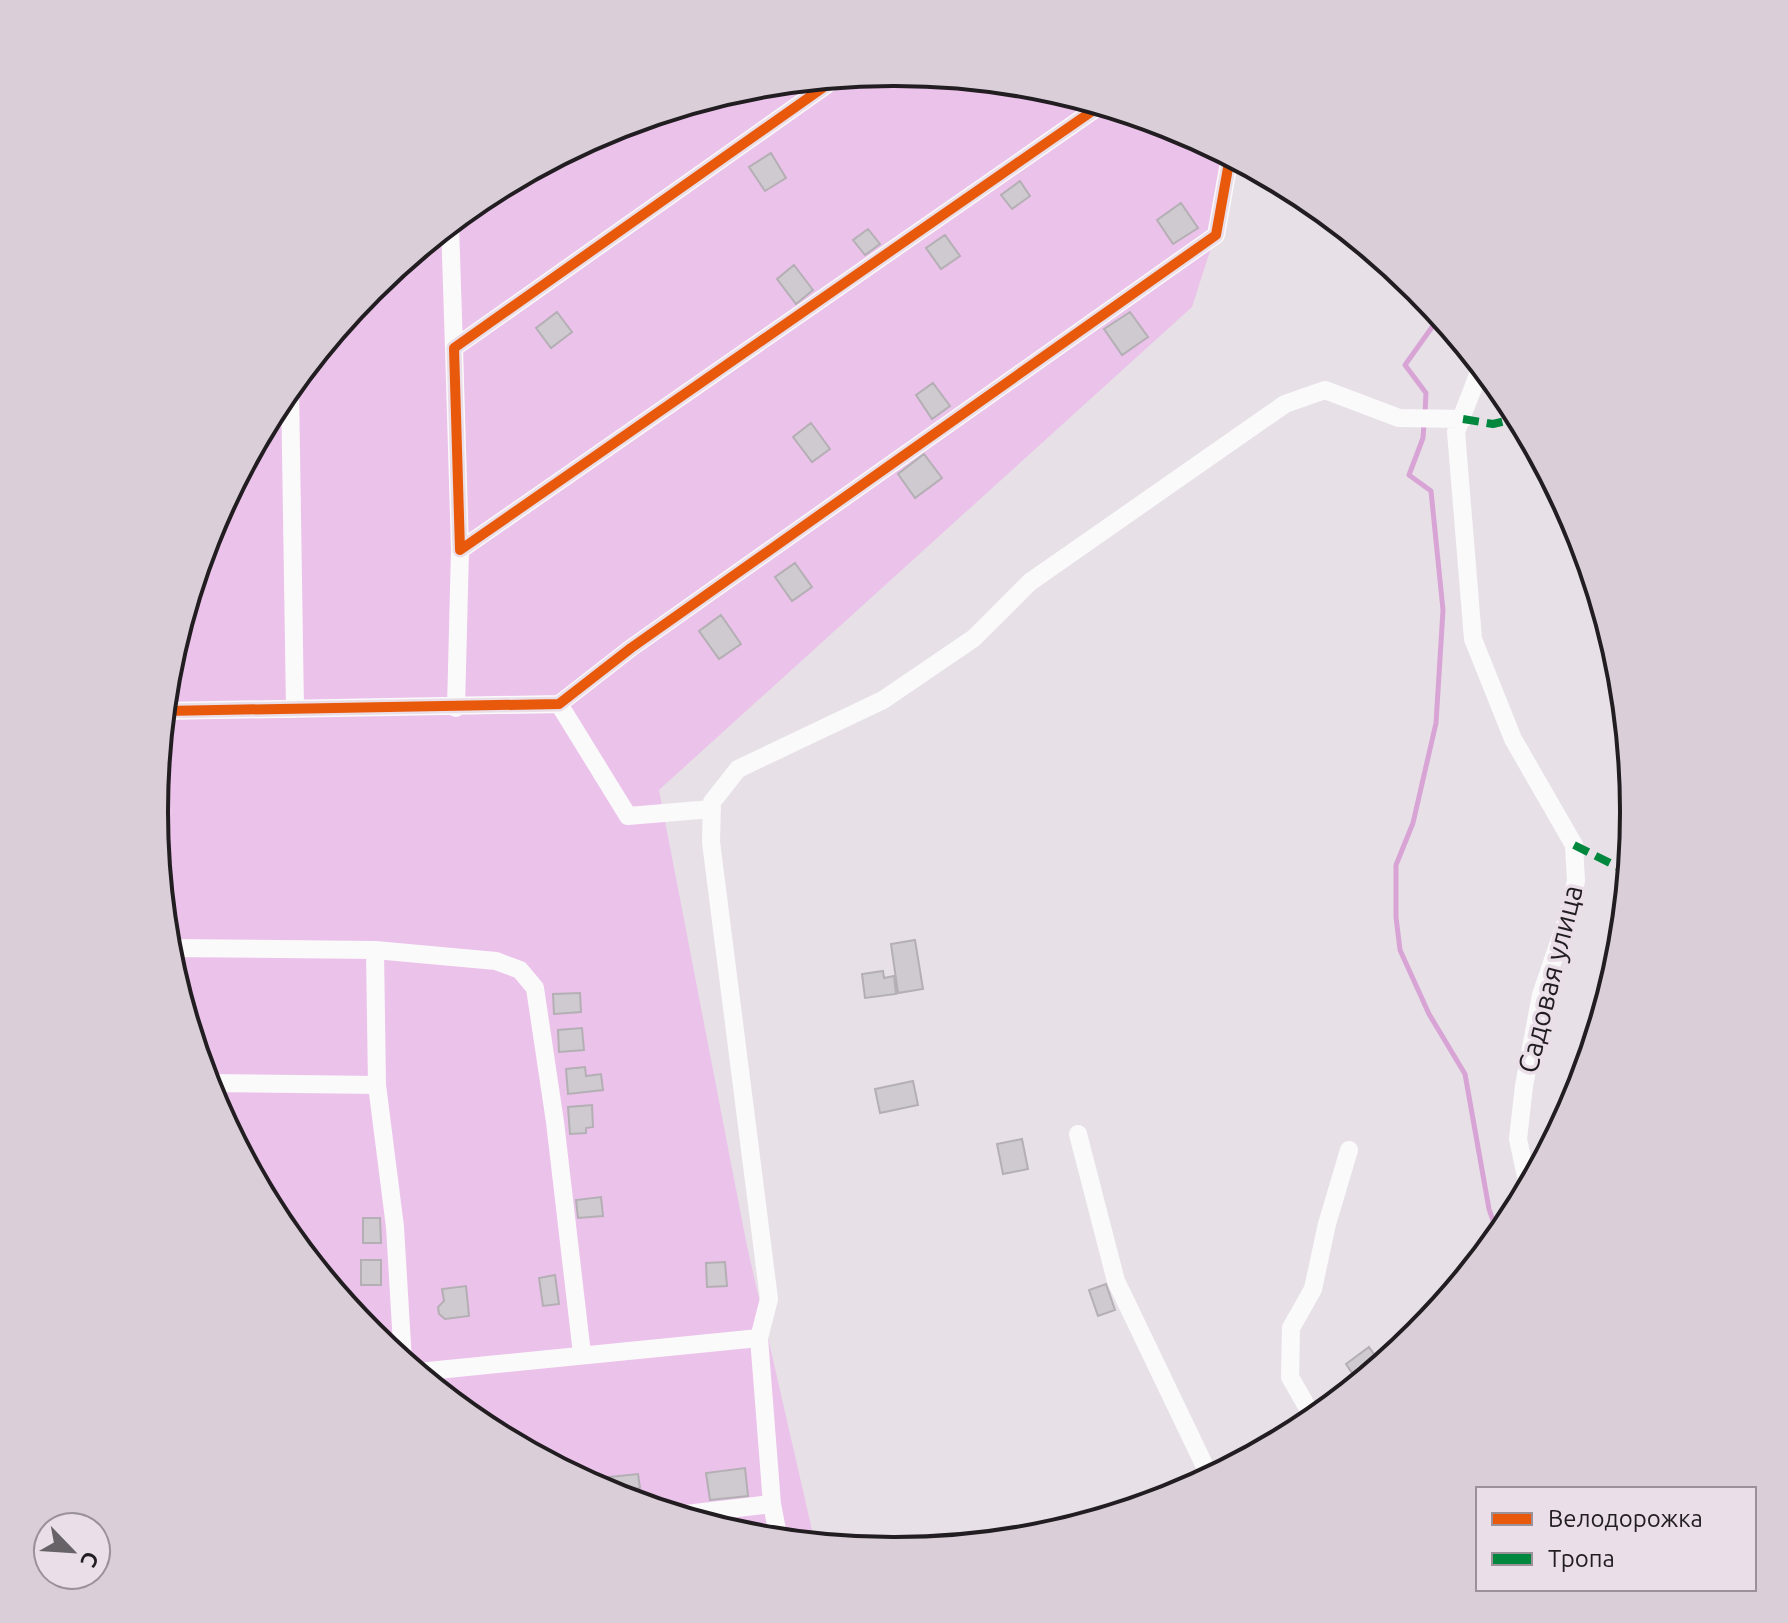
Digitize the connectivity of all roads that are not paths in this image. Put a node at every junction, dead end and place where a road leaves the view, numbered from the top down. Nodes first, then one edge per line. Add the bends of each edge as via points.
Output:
1 (819, 90) edge
2 (1089, 113) edge
3 (1228, 168) edge
4 (450, 237) edge
5 (454, 348) junction
6 (1477, 379) edge
7 (290, 409) edge
8 (1463, 419) junction
9 (460, 550) junction
10 (559, 704) junction
11 (456, 708) junction
12 (295, 709) junction
13 (176, 711) edge
14 (712, 809) junction
15 (181, 948) edge
16 (375, 950) junction
17 (222, 1083) edge
18 (377, 1085) junction
19 (1078, 1134) dead end
20 (1349, 1150) dead end
21 (1524, 1169) edge
22 (759, 1338) junction
23 (402, 1344) edge
24 (582, 1354) junction
25 (432, 1370) edge
26 (1307, 1408) edge
27 (1205, 1467) edge
28 (772, 1504) junction
29 (705, 1512) edge
30 (777, 1527) edge

1 - 5 street
2 - 9 street
3 - 10 street via 1216,235
4 - 5 street
5 - 9 street
6 - 8 street, Садовая улица
7 - 12 street
8 - 14 street via 1399,418 1325,390 1285,404 1030,582 974,638 883,700 738,769
8 - 21 street, Садовая улица via 1456,432 1473,639 1513,739 1574,845 1576,881 1541,995 1524,1086 1518,1139
9 - 11 street
10 - 11 street
10 - 14 street via 628,816
11 - 12 street
12 - 13 street
14 - 22 street via 711,842 769,1299
15 - 16 street
16 - 18 street
16 - 24 street via 496,961 520,970 535,988
17 - 18 street
18 - 23 street via 395,1227
19 - 27 street via 1116,1281
20 - 26 street via 1313,1289 1291,1328 1290,1377
22 - 24 street
22 - 28 street
24 - 25 street
28 - 29 street
28 - 30 street

